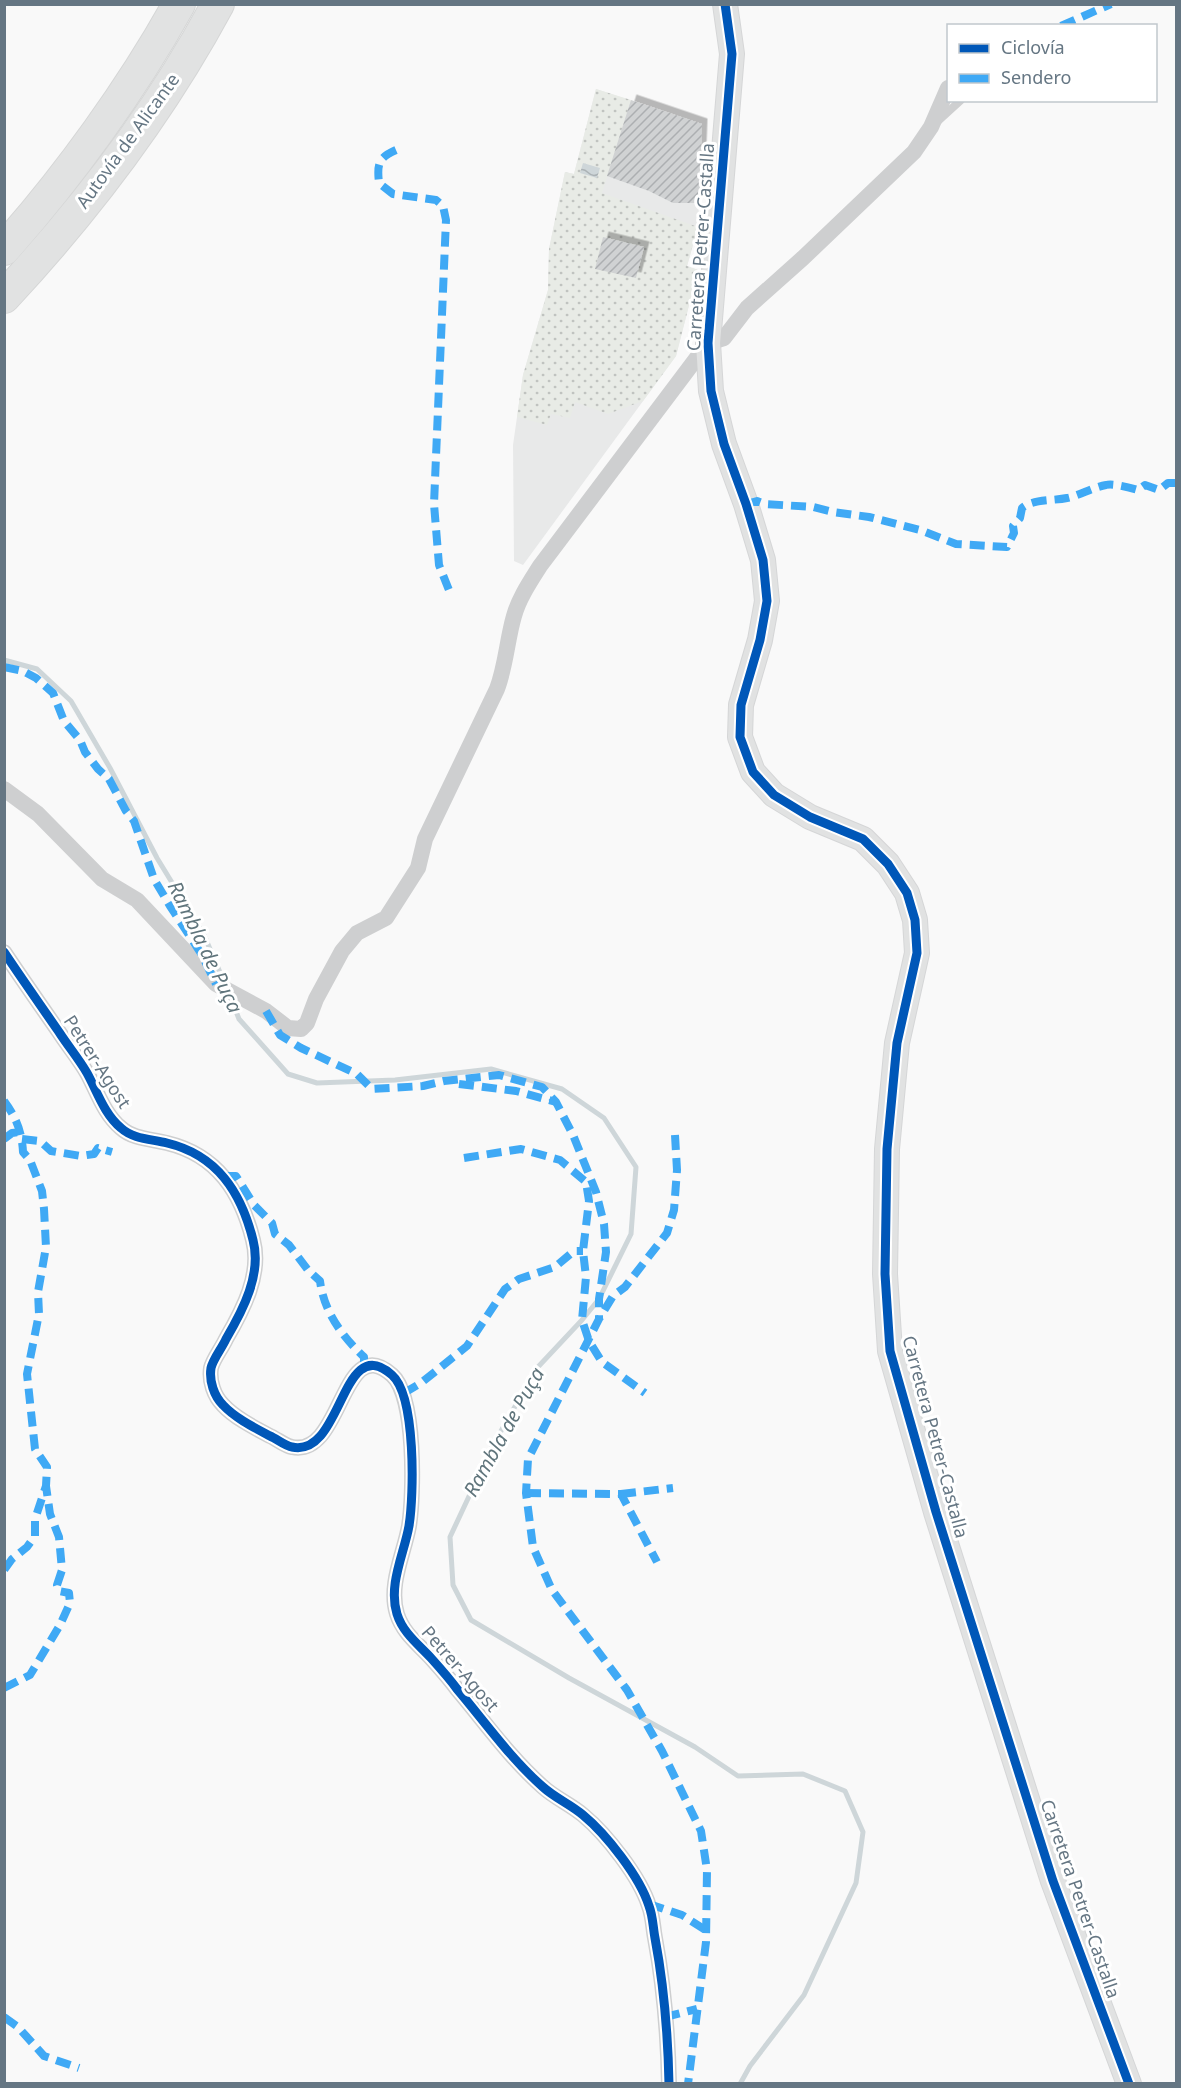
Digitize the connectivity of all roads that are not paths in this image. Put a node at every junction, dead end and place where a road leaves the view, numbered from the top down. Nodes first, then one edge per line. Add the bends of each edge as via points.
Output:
1 (179, 4) edge
2 (218, 4) edge
3 (725, 4) edge
4 (947, 90) edge
5 (959, 102) edge
6 (931, 127) junction
7 (4, 249) edge
8 (4, 297) edge
9 (708, 343) junction
10 (4, 789) edge
11 (4, 952) edge
12 (669, 2084) edge
13 (1129, 2084) edge

1 - 7 highway, Autovía de Alicante via 111,111
2 - 8 highway, Autovía de Alicante via 197,44 108,175
3 - 9 street, Carretera Petrer-Castalla via 732,54
4 - 6 street
5 - 6 lane
6 - 9 street via 914,152 747,308 724,338
9 - 10 street via 525,590 514,615 503,673 425,839 417,868 386,918 357,933 342,951 302,1029 288,1028 266,1011 216,984 137,900 102,879 38,814
9 - 13 street, Carretera Petrer-Castalla via 711,391 724,444 763,560 767,601 741,705 740,737 753,772 774,795 810,817 863,839 888,864 907,893 915,920 917,953 897,1043 887,1149 885,1275 890,1351 936,1512 1053,1881
11 - 12 street, Petrer-Agost via 121,1128 207,1159 225,1176 240,1204 254,1241 257,1266 242,1307 211,1367 212,1390 224,1407 292,1447 308,1446 320,1439 350,1380 364,1367 377,1366 394,1377 404,1393 412,1489 394,1597 397,1615 408,1635 498,1741 544,1789 583,1815 611,1842 636,1879 649,1904 661,1970

